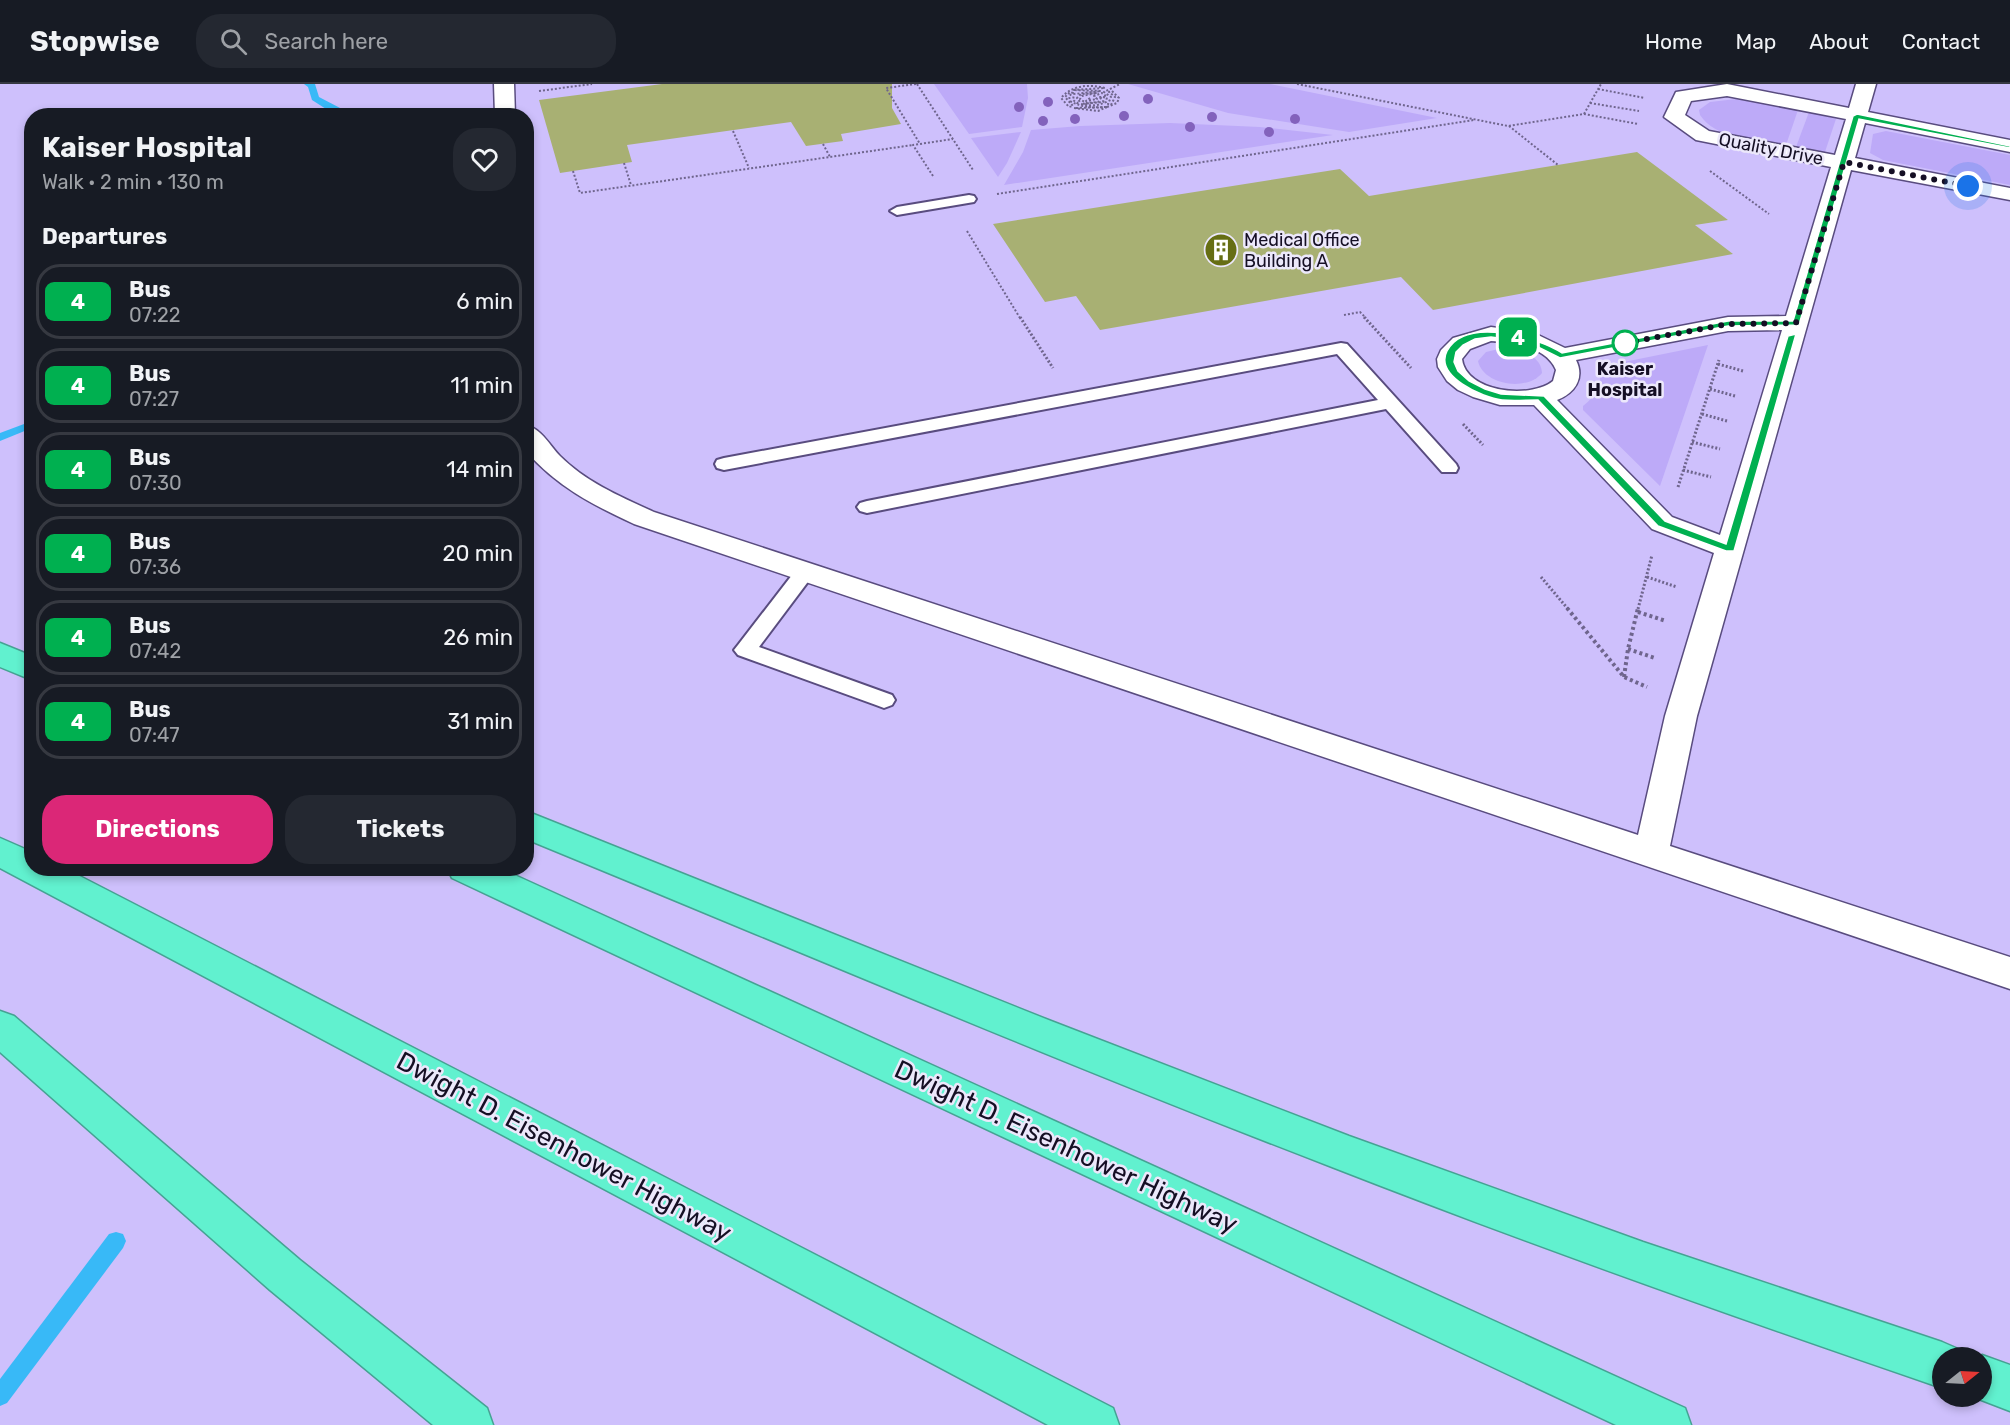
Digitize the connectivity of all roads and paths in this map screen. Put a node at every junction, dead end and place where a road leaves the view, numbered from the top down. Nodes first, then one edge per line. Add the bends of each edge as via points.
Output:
1 (504, 84) edge
2 (592, 84) edge
3 (917, 84) edge
4 (1120, 84) edge
5 (1297, 84) edge
6 (1601, 84) edge
7 (1866, 84) edge
8 (566, 86) edge
9 (1598, 90) junction
10 (536, 91) dead end
11 (1090, 98) dead end
12 (1650, 99) dead end
13 (1590, 103) junction
14 (505, 108) edge
15 (1644, 112) dead end
16 (1584, 114) junction
17 (1857, 116) junction
18 (1473, 120) junction
19 (1638, 124) dead end
20 (1508, 126) junction
21 (733, 131) dead end
22 (953, 139) junction
23 (823, 144) dead end
24 (920, 144) junction
25 (913, 145) junction
26 (2010, 146) edge
27 (830, 156) junction
28 (1844, 162) junction
29 (624, 164) dead end
30 (1558, 165) dead end
31 (1703, 167) dead end
32 (748, 168) junction
33 (573, 171) dead end
34 (631, 185) junction
35 (2010, 194) edge
36 (990, 196) junction
37 (969, 200) joint
38 (949, 203) junction
39 (897, 211) dead end
40 (1769, 214) dead end
41 (1337, 316) dead end
42 (1796, 323) junction
43 (1721, 354) dead end
44 (1560, 356) junction
45 (1718, 364) junction
46 (1063, 366) dead end
47 (1414, 370) dead end
48 (1749, 372) dead end
49 (1710, 389) junction
50 (1541, 398) junction
51 (1742, 398) dead end
52 (1390, 403) junction
53 (1701, 414) junction
54 (1460, 420) dead end
55 (1735, 423) dead end
56 (534, 442) edge
57 (1692, 442) junction
58 (1483, 445) dead end
59 (1726, 450) dead end
60 (724, 464) dead end
61 (1449, 468) dead end
62 (1683, 470) junction
63 (1718, 479) dead end
64 (1677, 488) dead end
65 (867, 507) dead end
66 (1730, 549) junction
67 (806, 571) junction
68 (1541, 577) dead end
69 (1647, 577) dead end
70 (1678, 587) dead end
71 (1638, 612) dead end
72 (1670, 622) dead end
73 (1628, 649) dead end
74 (0, 654) edge
75 (1657, 659) dead end
76 (24, 665) edge
77 (1653, 689) dead end
78 (884, 700) dead end
79 (534, 827) edge
80 (0, 852) edge
81 (1651, 855) junction
82 (24, 864) edge
83 (47, 876) edge
84 (481, 876) edge
85 (2010, 974) edge
86 (0, 1028) edge
87 (1932, 1362) edge
88 (1992, 1382) edge
89 (2010, 1388) edge
90 (470, 1425) edge
91 (1096, 1425) edge
92 (1668, 1425) edge

1 - 14 street
2 - 8 path
3 - 22 path
3 - 24 path via 886,88
4 - 11 path via 1104,92 1111,97 1108,104 1114,101 1109,92 1112,91 1119,98 1117,103 1098,111 1074,108 1089,109 1108,106 1077,105 1070,101 1070,92 1065,97 1073,106 1069,107 1061,98 1077,87 1106,88 1073,90 1101,91 1074,94 1077,103 1081,94 1097,93 1082,96 1080,99 1086,102 1098,102 1099,96 1104,97 1103,102 1081,104 1085,105 1102,105 1107,97 1102,93 1094,96 1095,101 1086,101
5 - 18 path
6 - 9 path
7 - 17 street
8 - 10 path
9 - 12 path
9 - 13 path
13 - 15 path
13 - 16 path
16 - 19 path
16 - 20 path
17 - 26 street, Quality Drive
17 - 28 street
17 - 28 street, Quality Drive via 1728,90 1683,96 1674,117 1703,136
18 - 20 path
18 - 36 path
20 - 30 path
21 - 32 path
22 - 24 path
22 - 36 path
23 - 27 path
24 - 25 path
25 - 27 path
25 - 38 path
27 - 32 path
28 - 35 street, Quality Drive
28 - 42 street
29 - 34 path
31 - 40 path
32 - 34 path
33 - 34 path via 580,193
36 - 37 path
37 - 38 lane
38 - 39 lane
38 - 46 path via 1052,368
41 - 47 path via 1360,312
42 - 44 street via 1728,324
42 - 66 street
43 - 45 path
44 - 50 street via 1569,373 1568,381 1563,388
44 - 50 street via 1529,339 1501,334 1473,337 1451,351 1454,372 1473,387 1501,397
45 - 48 path
45 - 49 path
49 - 51 path
49 - 53 path
50 - 66 street via 1662,523
52 - 60 lane via 1341,348
52 - 61 lane
52 - 65 lane
53 - 55 path
53 - 57 path
54 - 58 path
56 - 67 street via 568,477 644,518
57 - 59 path
57 - 62 path
62 - 63 path
62 - 64 path
66 - 81 street via 1682,716
67 - 78 lane via 745,650
67 - 81 street
68 - 77 path via 1624,677
69 - 70 path
71 - 72 path
73 - 75 path
74 - 76 highway
79 - 87 highway via 1348,1155
80 - 82 highway, Dwight D. Eisenhower Highway
81 - 85 street
83 - 91 highway, Dwight D. Eisenhower Highway
84 - 92 highway, Dwight D. Eisenhower Highway
86 - 90 highway via 285,1275
88 - 89 highway

